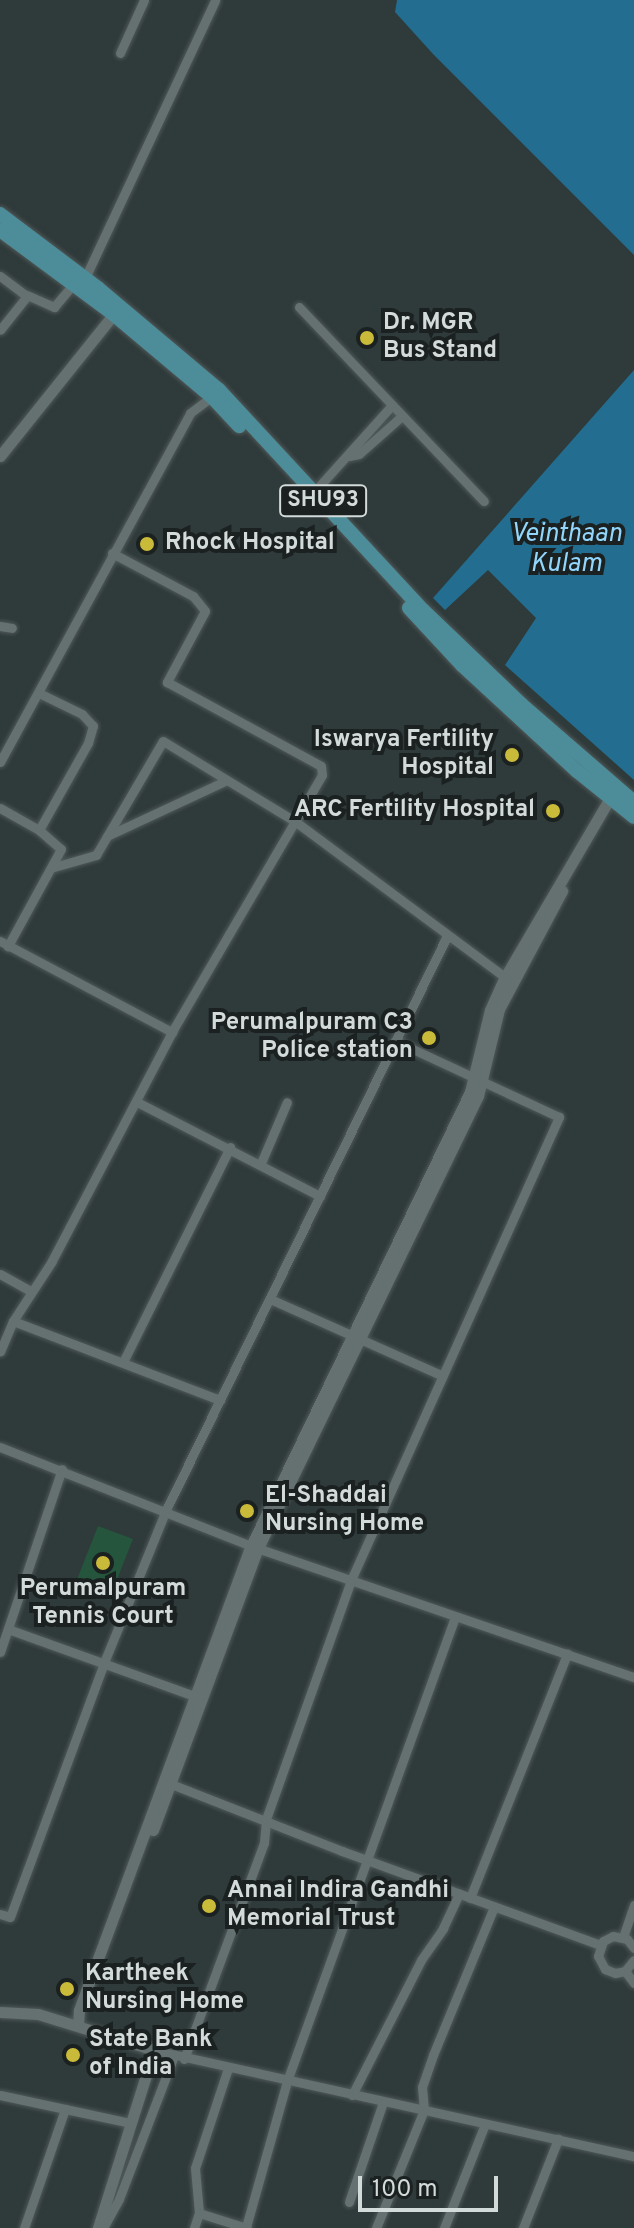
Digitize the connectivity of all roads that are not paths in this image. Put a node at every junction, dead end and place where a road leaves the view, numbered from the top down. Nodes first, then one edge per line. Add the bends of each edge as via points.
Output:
1 (144, 0) edge
2 (215, 0) edge
3 (120, 53) dead end
4 (0, 214) edge
5 (0, 230) edge
6 (0, 276) edge
7 (79, 281) junction
8 (27, 295) junction
9 (299, 307) dead end
10 (117, 310) junction
11 (0, 330) edge
12 (216, 394) junction
13 (392, 405) junction
14 (402, 416) junction
15 (0, 456) edge
16 (349, 456) junction
17 (314, 492) junction
18 (484, 501) dead end
19 (112, 553) junction
20 (0, 626) edge
21 (12, 628) dead end
22 (39, 693) junction
23 (0, 762) edge
24 (227, 780) junction
25 (619, 797) edge
26 (0, 808) edge
27 (634, 817) edge
28 (296, 822) junction
29 (39, 830) junction
30 (107, 836) junction
31 (54, 867) junction
32 (447, 936) junction
33 (4, 943) edge
34 (505, 977) junction
35 (172, 1032) junction
36 (395, 1041) junction
37 (479, 1078) junction
38 (137, 1102) junction
39 (287, 1102) dead end
40 (230, 1147) junction
41 (261, 1163) junction
42 (320, 1196) junction
43 (0, 1274) edge
44 (31, 1291) junction
45 (270, 1299) junction
46 (13, 1321) junction
47 (357, 1337) junction
48 (0, 1351) edge
49 (124, 1360) junction
50 (443, 1376) junction
51 (220, 1400) junction
52 (0, 1447) edge
53 (62, 1469) junction
54 (166, 1510) junction
55 (255, 1547) junction
56 (351, 1580) junction
57 (455, 1618) junction
58 (8, 1629) junction
59 (0, 1652) edge
60 (567, 1654) junction
61 (103, 1665) junction
62 (634, 1677) edge
63 (194, 1696) junction
64 (166, 1782) junction
65 (266, 1819) junction
66 (367, 1860) junction
67 (459, 1894) junction
68 (470, 1898) junction
69 (634, 1905) edge
70 (494, 1907) junction
71 (0, 1914) edge
72 (623, 1937) junction
73 (600, 1945) junction
74 (634, 1948) edge
75 (634, 1960) edge
76 (625, 1971) junction
77 (634, 1983) edge
78 (0, 2012) edge
79 (78, 2024) junction
80 (154, 2050) junction
81 (179, 2058) junction
82 (228, 2068) junction
83 (287, 2081) junction
84 (0, 2095) edge
85 (352, 2095) junction
86 (383, 2102) junction
87 (65, 2109) junction
88 (424, 2110) junction
89 (131, 2123) junction
90 (485, 2124) junction
91 (558, 2139) junction
92 (634, 2156) edge
93 (349, 2202) dead end
94 (199, 2213) junction
95 (24, 2228) edge
96 (100, 2228) edge
97 (194, 2228) edge
98 (246, 2228) edge
99 (376, 2228) edge
100 (444, 2228) edge
101 (523, 2228) edge

1 - 3 street
2 - 7 street
4 - 7 main road, SHU93
5 - 7 main road, SHU93
6 - 8 street
7 - 8 street via 54,307
7 - 10 main road, SHU93
8 - 11 street
9 - 13 street
10 - 12 main road, SHU93
10 - 15 street
12 - 17 main road, SHU93
12 - 19 street via 190,413
12 - 25 main road, SHU93 via 462,665
13 - 14 street
13 - 16 street
14 - 16 street via 359,454
14 - 18 street
16 - 17 street
17 - 25 main road, SHU93 via 423,610
19 - 22 street
19 - 28 street via 193,596 205,611 167,682 321,766 320,785
20 - 21 street
22 - 23 street
22 - 29 street via 82,714 93,726
24 - 28 street
24 - 30 street
24 - 30 street via 163,741
25 - 27 main road, SHU93
25 - 34 street
25 - 37 street via 505,995
26 - 29 street
28 - 32 street
28 - 35 street
29 - 31 street via 61,849
30 - 31 street via 96,855
31 - 33 street
32 - 34 street
32 - 36 street
33 - 35 street
34 - 37 street via 486,1025
35 - 38 street
36 - 37 street
36 - 42 street
37 - 47 street
37 - 50 street via 559,1117
38 - 40 street
38 - 44 street
39 - 41 street
40 - 41 street
40 - 49 street
41 - 42 street
42 - 45 street
43 - 44 street
44 - 46 street
45 - 47 street
45 - 51 street
46 - 48 street
46 - 49 street
47 - 50 street
47 - 55 street
49 - 51 street
50 - 56 street
51 - 54 street
52 - 53 street
53 - 54 street
53 - 58 street
54 - 55 street
54 - 61 street
55 - 56 street
55 - 63 street
55 - 64 street
56 - 57 street
56 - 65 street
57 - 60 street
57 - 66 street
58 - 59 street
58 - 61 street
60 - 62 street
60 - 68 street
61 - 63 street
61 - 71 street via 10,1917
63 - 64 street
64 - 65 street
64 - 79 street
65 - 66 street
65 - 81 street via 264,1843
66 - 67 street
66 - 83 street
67 - 68 street
67 - 85 street
68 - 70 street
69 - 72 street
70 - 73 street
70 - 88 street via 433,2055 422,2087
72 - 73 street
72 - 74 street
73 - 76 street via 599,1961 605,1969
75 - 76 street
76 - 77 street
78 - 79 street
79 - 80 street
80 - 81 street
80 - 89 street
81 - 82 street
81 - 96 street via 119,2199
82 - 83 street
82 - 94 street via 195,2168
83 - 85 street
83 - 98 street
84 - 87 street
85 - 86 street
86 - 88 street
86 - 93 street
87 - 89 street
87 - 95 street
88 - 90 street
88 - 99 street
89 - 96 street
90 - 91 street
90 - 100 street
91 - 92 street
91 - 101 street
94 - 97 street
94 - 98 street

